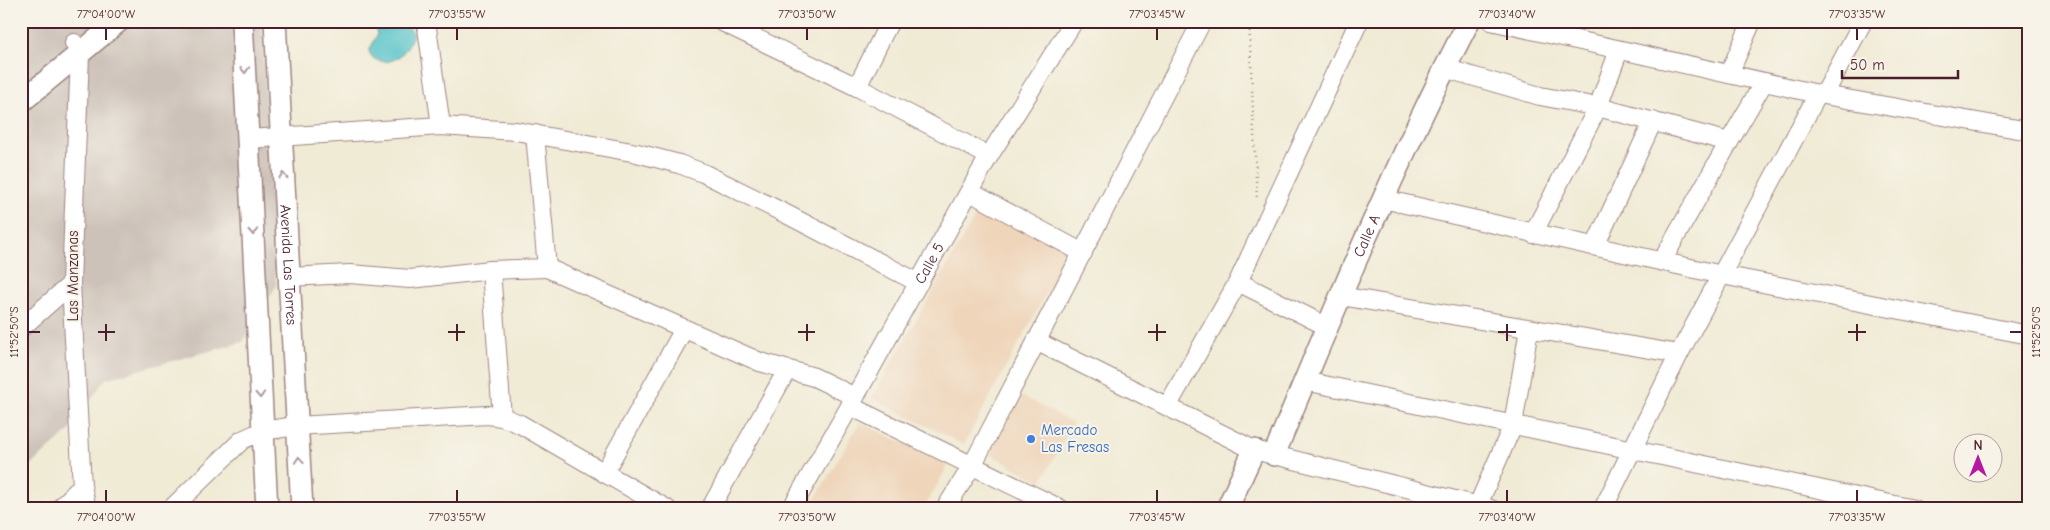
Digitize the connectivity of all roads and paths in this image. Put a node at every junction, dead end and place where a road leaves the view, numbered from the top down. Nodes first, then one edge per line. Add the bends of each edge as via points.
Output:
1 (101, 21) edge
2 (119, 21) edge
3 (242, 21) edge
4 (274, 21) edge
5 (426, 21) edge
6 (720, 21) edge
7 (890, 21) edge
8 (1074, 21) edge
9 (1202, 21) edge
10 (1250, 21) edge
11 (1359, 21) edge
12 (1469, 21) edge
13 (1491, 21) edge
14 (1752, 21) edge
15 (1863, 21) edge
16 (77, 49) junction
17 (1619, 50) junction
18 (1444, 68) junction
19 (1729, 74) junction
20 (1764, 82) junction
21 (21, 87) edge
22 (857, 87) junction
23 (1821, 95) junction
24 (21, 102) edge
25 (1598, 107) junction
26 (1653, 121) junction
27 (441, 126) junction
28 (2029, 131) edge
29 (535, 134) junction
30 (281, 136) junction
31 (249, 139) junction
32 (1729, 142) junction
33 (989, 156) junction
34 (970, 192) junction
35 (1384, 199) junction
36 (1258, 208) dead end
37 (1533, 234) junction
38 (1595, 246) junction
39 (1083, 253) junction
40 (1662, 261) junction
41 (547, 268) junction
42 (491, 270) junction
43 (1722, 274) junction
44 (288, 277) junction
45 (1238, 282) junction
46 (71, 284) junction
47 (919, 284) junction
48 (1341, 296) junction
49 (1328, 327) junction
50 (21, 328) edge
51 (684, 329) junction
52 (1530, 329) junction
53 (2029, 335) edge
54 (1036, 341) junction
55 (1679, 354) junction
56 (787, 370) junction
57 (1305, 381) junction
58 (853, 402) junction
59 (1168, 405) junction
60 (502, 417) junction
61 (1513, 425) junction
62 (296, 426) junction
63 (262, 431) junction
64 (1631, 450) junction
65 (1264, 452) junction
66 (972, 466) junction
67 (604, 473) junction
68 (82, 486) junction
69 (1862, 503) edge
70 (1485, 507) edge
71 (59, 509) edge
72 (87, 509) edge
73 (172, 509) edge
74 (267, 509) edge
75 (302, 509) edge
76 (667, 509) edge
77 (710, 509) edge
78 (791, 509) edge
79 (945, 509) edge
80 (1061, 509) edge
81 (1227, 509) edge
82 (1603, 509) edge
83 (1914, 509) edge

1 - 16 street
2 - 16 street
3 -> 31 street
4 - 30 street, Avenida Las Torres
5 - 27 street
6 - 22 street
7 - 22 street
8 - 33 street, Calle 5
9 - 39 street
10 - 36 path
11 - 45 street
12 - 18 street, Calle A
13 - 17 street
14 - 19 street
15 - 23 street
16 - 21 street
16 - 24 street
16 - 46 street, Las Manzanas
17 - 19 street
17 - 25 street
18 - 25 street via 1540,96
18 - 35 street, Calle A
19 - 20 street
20 - 23 street
20 - 32 street
22 - 33 street
23 - 28 street
23 - 43 street
25 - 26 street
25 - 37 street
26 - 32 street
26 - 38 street
27 - 29 street
27 - 30 street
29 - 41 street
29 - 47 street via 637,153 687,167 790,216
30 - 31 street
44 -> 30 street, Avenida Las Torres
31 -> 63 street
32 - 40 street
33 - 34 street, Calle 5
34 - 39 street
34 - 47 street, Calle 5
35 - 37 street
35 - 48 street, Calle A
37 - 38 street
38 - 40 street
39 - 54 street
40 - 43 street
41 - 42 street
41 - 51 street
42 - 44 street via 410,279 350,274
42 - 60 street
43 - 53 street
43 - 55 street
44 - 62 street, Avenida Las Torres
45 - 49 street
45 - 59 street
46 - 50 street
46 - 68 street, Las Manzanas
47 - 58 street, Calle 5
48 - 49 street, Calle A
48 - 52 street
49 - 57 street, Calle A
51 - 56 street via 760,362
51 - 67 street
52 - 55 street
52 - 61 street
54 - 59 street
54 - 66 street
55 - 64 street
56 - 58 street via 814,377
56 - 77 street
57 - 61 street
57 - 65 street, Calle A
58 - 66 street
58 - 78 street, Calle 5
59 - 65 street
60 - 62 street via 488,415
60 - 67 street via 520,424
61 - 64 street
61 - 70 street
62 - 63 street
75 -> 62 street, Avenida Las Torres
63 - 73 street via 242,440
63 - 74 street
64 - 69 street
64 - 82 street
65 - 70 street
65 - 81 street, Calle A
66 - 79 street
66 - 80 street
67 - 76 street
68 - 71 street
68 - 72 street, Las Manzanas
69 - 83 street

